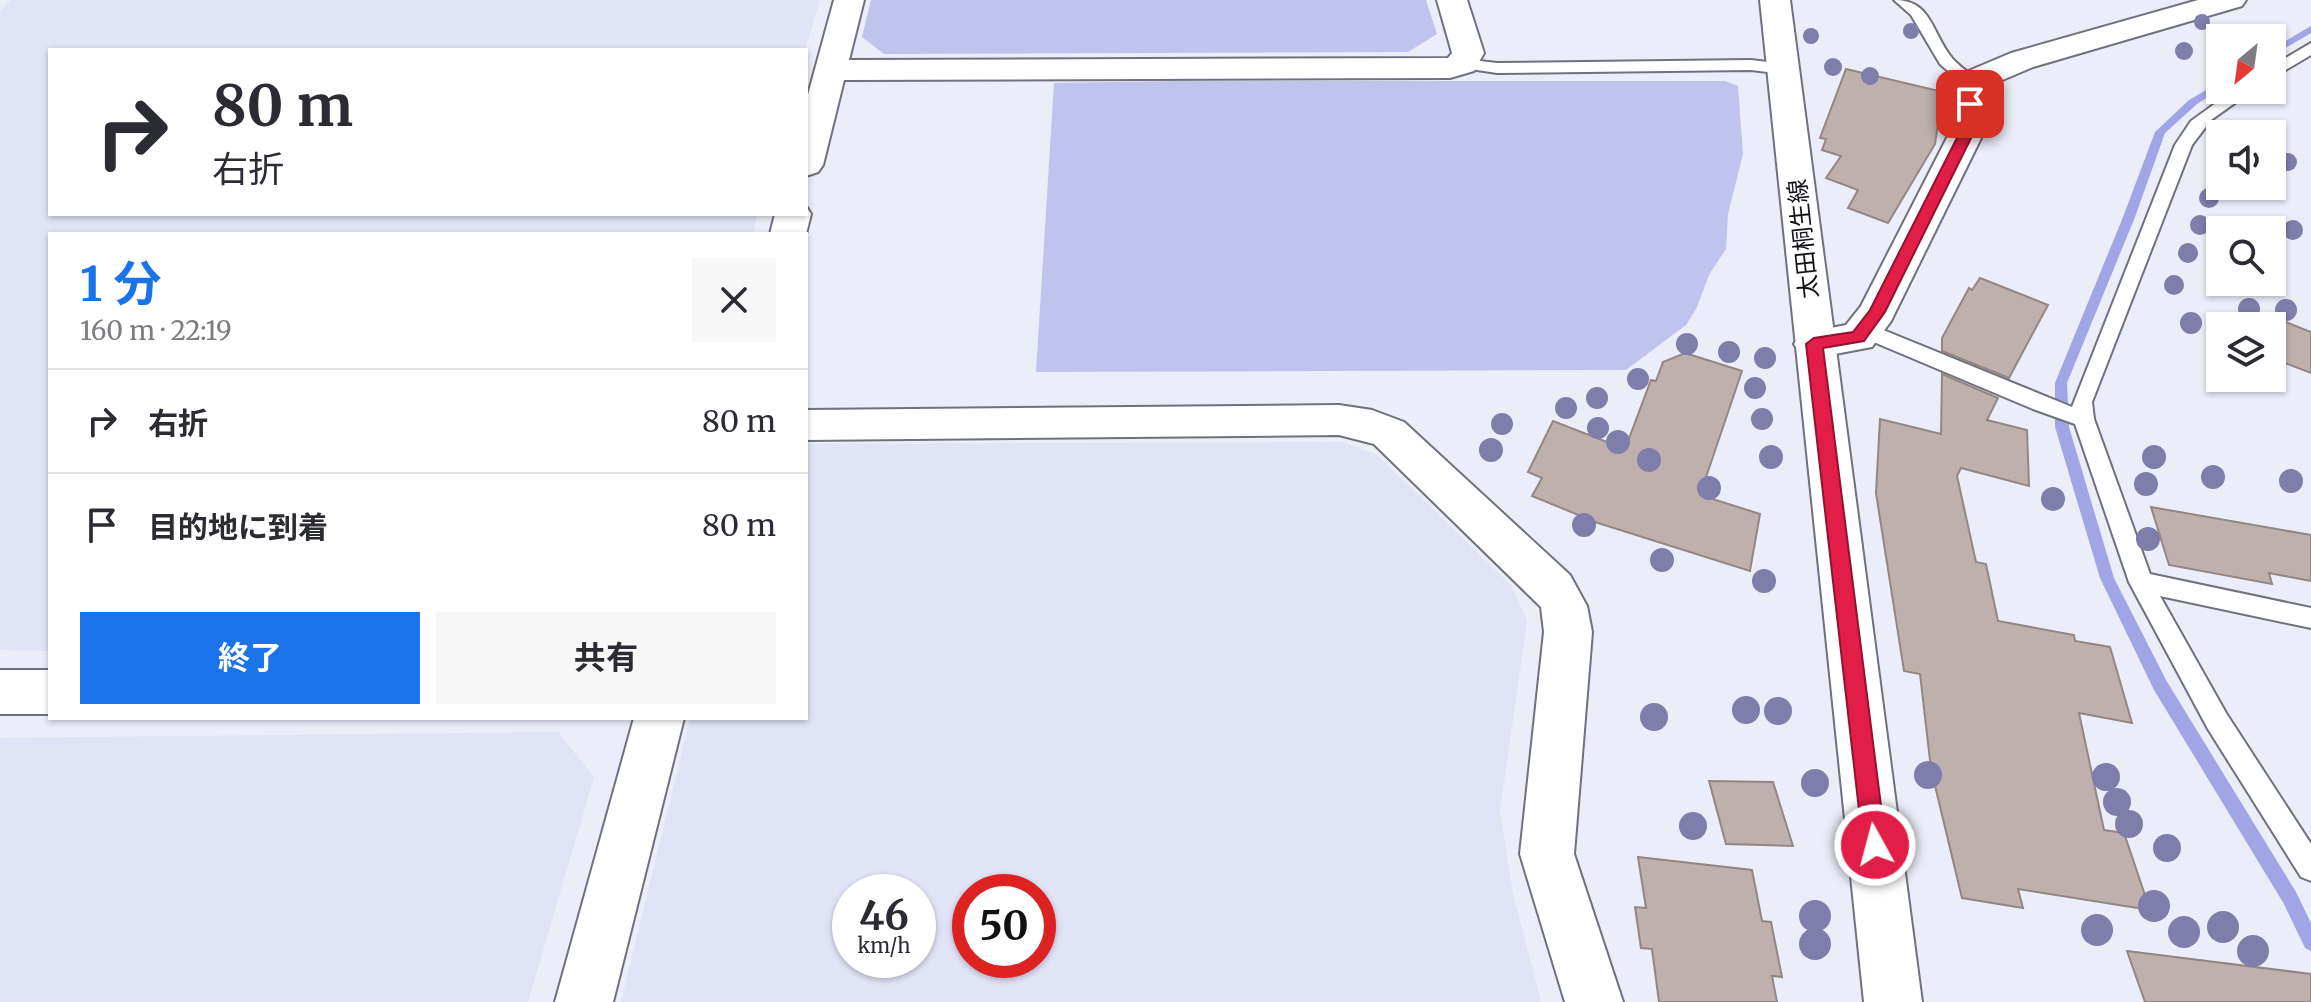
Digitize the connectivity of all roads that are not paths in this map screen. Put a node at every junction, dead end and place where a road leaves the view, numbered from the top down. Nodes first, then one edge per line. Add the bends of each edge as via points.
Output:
1 (849, 0) edge
2 (1452, 0) edge
3 (1775, 0) edge
4 (1901, 0) edge
5 (2227, 0) edge
6 (2311, 48) edge
7 (1463, 64) junction
8 (2286, 64) edge
9 (1784, 69) junction
10 (831, 70) junction
11 (1970, 82) junction
12 (2224, 104) edge
13 (808, 157) edge
14 (1864, 330) junction
15 (1814, 344) junction
16 (2078, 417) junction
17 (808, 425) edge
18 (2141, 582) junction
19 (2311, 618) edge
20 (0, 692) edge
21 (48, 692) edge
22 (658, 720) edge
23 (2311, 868) edge
24 (584, 1002) edge
25 (1594, 1002) edge
26 (1893, 1002) edge

1 - 10 street
2 - 7 street via 1468,53
3 - 9 street, 太田桐生線
4 - 11 lane via 1917,12 1946,61
5 - 11 street via 2022,60
6 - 8 lane
7 - 9 lane
7 - 10 street via 1436,69
9 - 15 street, 太田桐生線
10 - 13 street
11 - 14 street via 1970,126
12 - 16 lane via 2195,124 2183,140
14 - 15 street via 1858,337
14 - 16 lane
15 - 26 street, 太田桐生線
16 - 18 lane
17 - 25 street via 1339,420 1389,433 1554,588 1564,606 1568,632 1547,854
18 - 19 lane
18 - 23 lane via 2217,721
20 - 21 street
22 - 24 street

